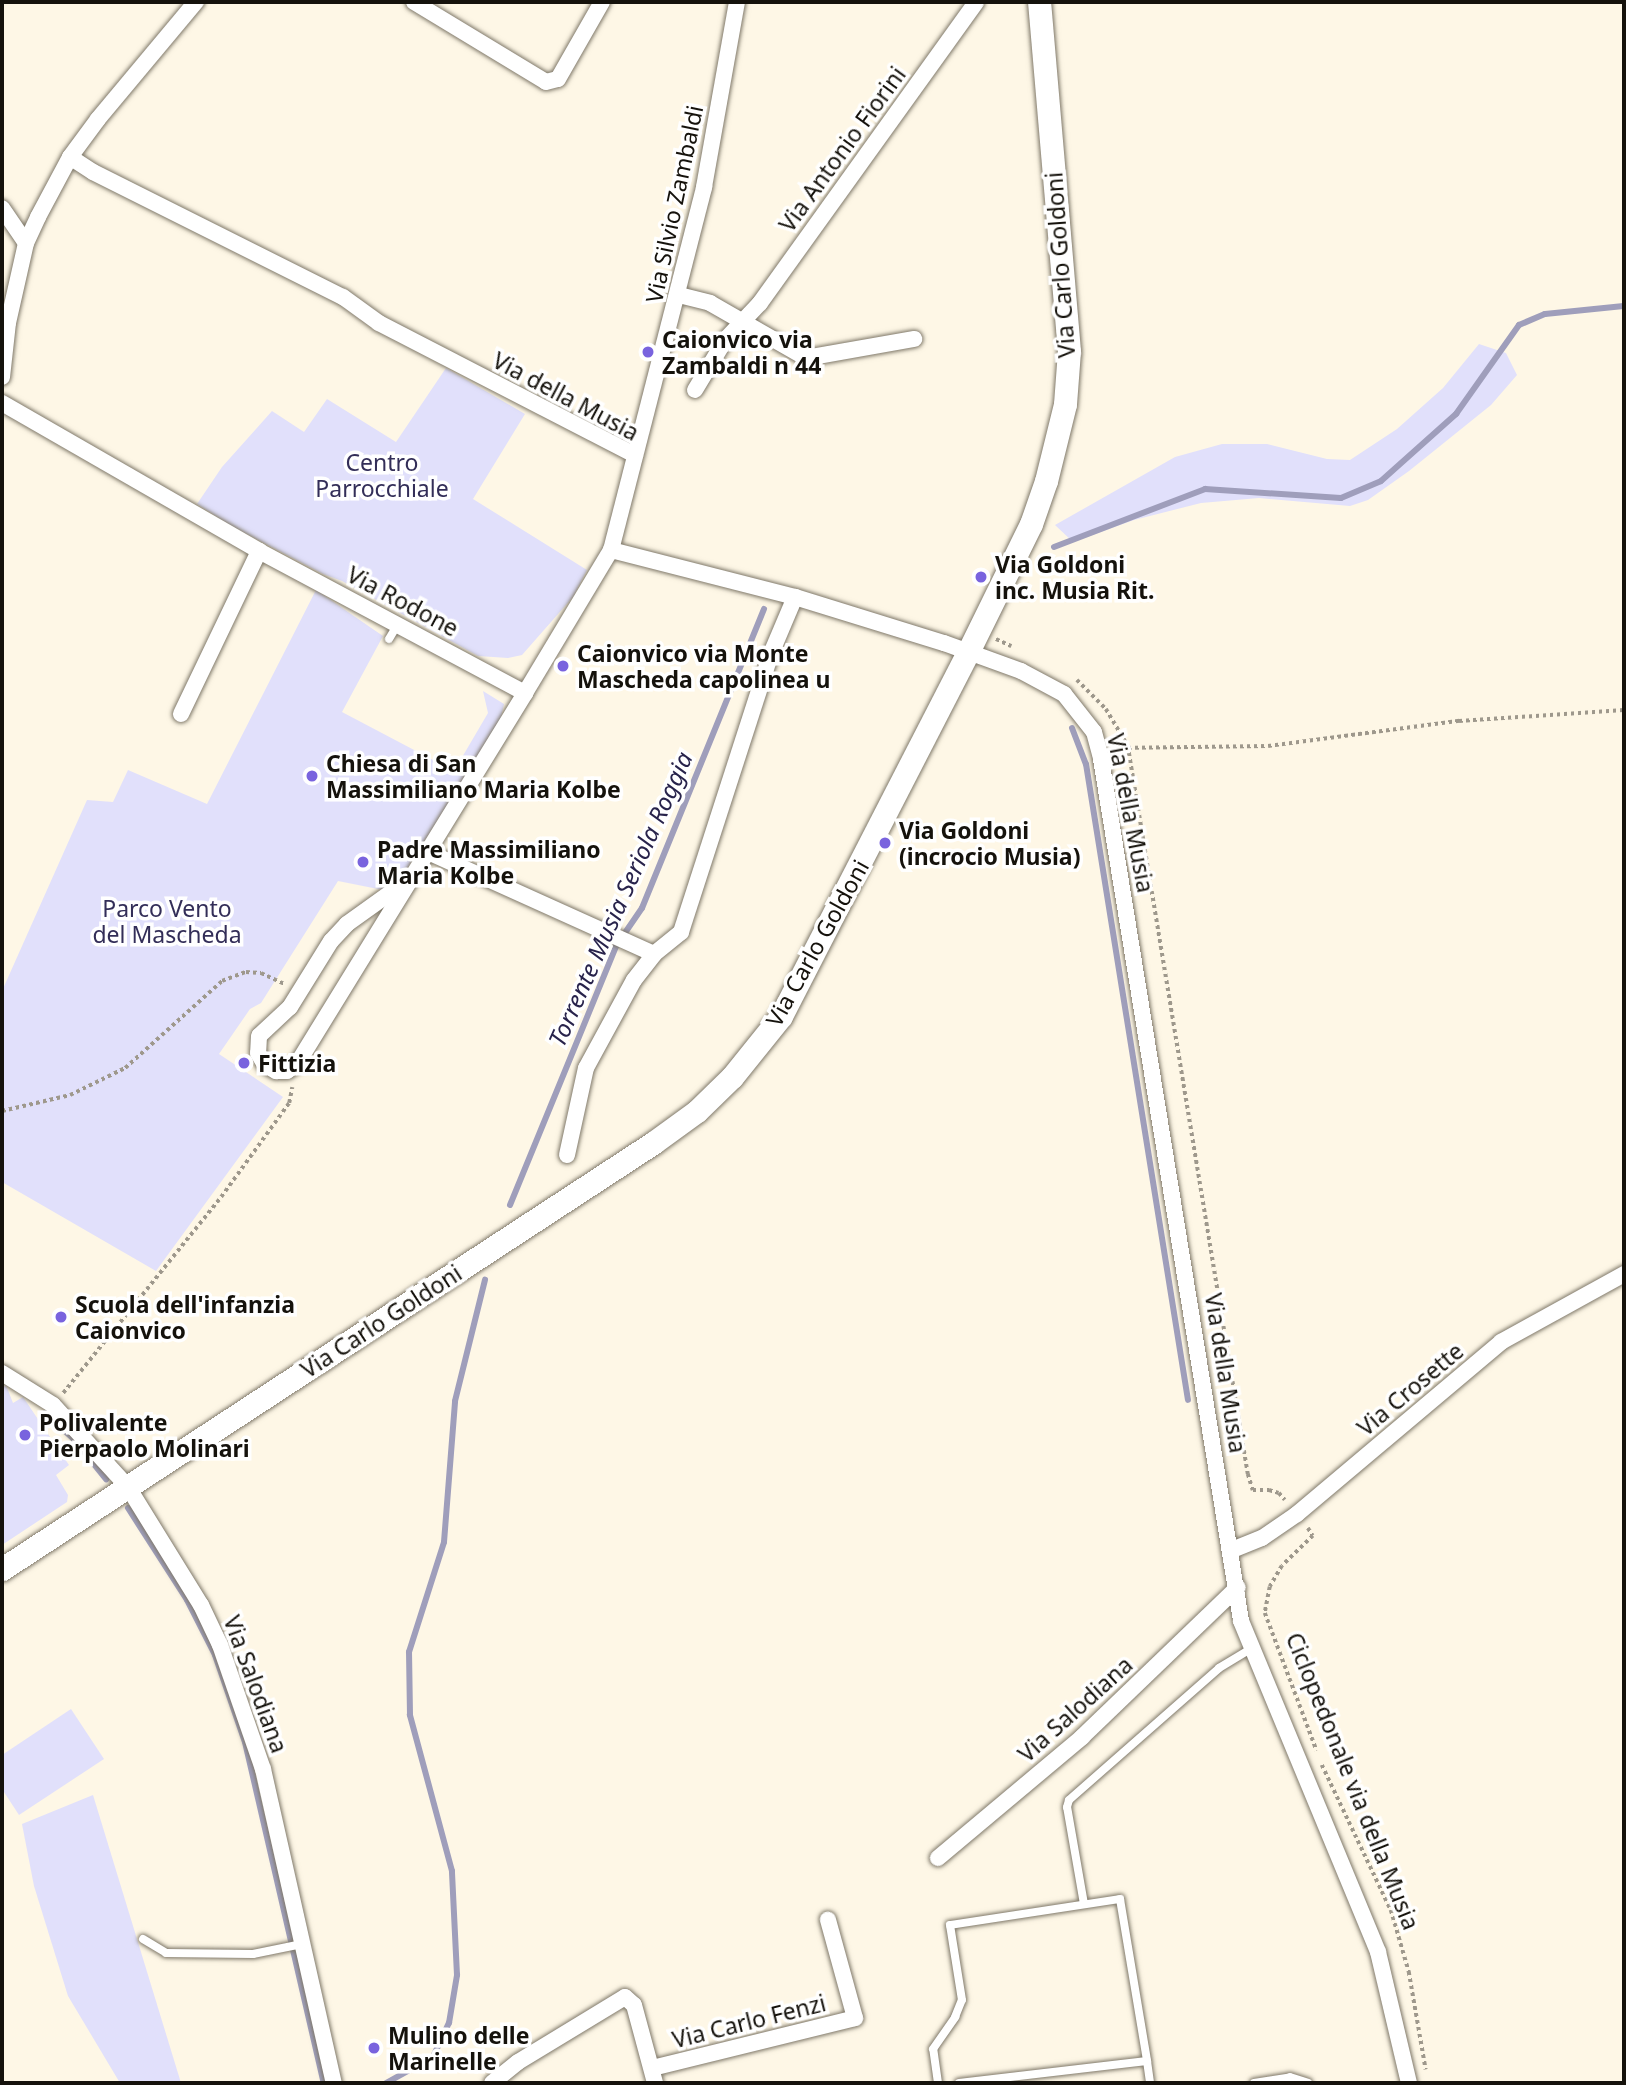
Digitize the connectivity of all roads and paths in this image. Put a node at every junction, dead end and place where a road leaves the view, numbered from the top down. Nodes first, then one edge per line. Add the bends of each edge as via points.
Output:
1 (196, 2) edge
2 (414, 2) edge
3 (602, 2) edge
4 (737, 2) edge
5 (976, 2) edge
6 (1038, 2) edge
7 (70, 157) junction
8 (2, 208) edge
9 (26, 243) junction
10 (679, 295) junction
11 (742, 321) junction
12 (914, 339) dead end
13 (2, 377) edge
14 (695, 390) dead end
15 (2, 403) edge
16 (635, 455) junction
17 (611, 550) junction
18 (259, 551) junction
19 (794, 597) junction
20 (398, 624) junction
21 (389, 639) dead end
22 (973, 642) junction
23 (1014, 648) dead end
24 (1072, 677) dead end
25 (525, 693) junction
26 (1624, 710) edge
27 (181, 714) dead end
28 (1128, 747) junction
29 (1099, 751) junction
30 (428, 852) junction
31 (411, 878) junction
32 (654, 954) junction
33 (299, 992) junction
34 (297, 1064) junction
35 (2, 1111) edge
36 (567, 1155) dead end
37 (1624, 1274) edge
38 (2, 1373) edge
39 (53, 1405) junction
40 (128, 1486) junction
41 (1297, 1514) junction
42 (1232, 1550) junction
43 (2, 1569) edge
44 (1238, 1587) junction
45 (1251, 1648) junction
46 (938, 1858) dead end
47 (1084, 1904) junction
48 (828, 1920) dead end
49 (142, 1939) dead end
50 (303, 1944) junction
51 (1147, 2061) junction
52 (1427, 2072) dead end
53 (654, 2076) edge
54 (334, 2083) edge
55 (492, 2083) edge
56 (937, 2083) edge
57 (960, 2083) edge
58 (1150, 2083) edge
59 (1254, 2083) edge
60 (1308, 2083) edge
61 (1407, 2083) edge

1 - 7 street
2 - 3 street via 546,82 558,79
4 - 10 street, Via Silvio Zambaldi via 704,187
5 - 11 street, Via Antonio Fiorini via 760,303
6 - 22 street, Via Carlo Goldoni via 1069,351 1065,404 1031,524
7 - 9 street
7 - 16 street, Via della Musia
8 - 9 street
9 - 13 street via 8,323
10 - 11 street via 710,303
10 - 16 street, Via Silvio Zambaldi
11 - 12 street via 806,358
11 - 14 street, Via Antonio Fiorini
15 - 18 street, Via Rodone
16 - 17 street, Via della Musia
17 - 19 street, Via della Musia
17 - 25 street
18 - 20 street, Via Rodone
18 - 27 street
19 - 22 street, Via della Musia
19 - 32 street via 681,932
20 - 21 lane
20 - 25 street, Via Rodone
22 - 23 path
22 - 29 street, Via della Musia via 1064,694 1084,716
22 - 40 street, Via Carlo Goldoni via 804,975 781,1016 732,1077 697,1111 653,1143
24 - 28 path, Via della Musia via 1106,709
25 - 30 street
26 - 28 path via 1459,721 1268,746
28 - 29 path
28 - 41 path, Via della Musia via 1248,1474 1252,1490 1279,1493
29 - 42 street, Via della Musia
30 - 31 street
30 - 32 street
31 - 33 street via 347,924
31 - 34 street
32 - 36 street via 634,980 586,1068
33 - 34 street via 259,1036 258,1053 265,1065 276,1071
33 - 35 path via 261,972 222,981 125,1068 70,1095
34 - 39 path via 289,1103 168,1265
37 - 41 street, Via Crosette via 1502,1342
38 - 39 street, Via Salodiana
39 - 40 street, Via Salodiana
40 - 43 street, Via Carlo Goldoni
40 - 50 street, Via Salodiana via 201,1605 220,1645 263,1769
41 - 42 street, Via Crosette via 1262,1538
41 - 52 path, Ciclopedonale via della Musia via 1313,1536 1282,1566 1270,1587 1265,1613 1320,1760 1391,1910 1409,1972
42 - 44 street, Via della Musia
44 - 45 street, Via della Musia via 1241,1621
44 - 46 street, Via Salodiana via 1082,1737
45 - 47 lane via 1219,1668 1069,1800
45 - 61 street, Via della Musia via 1378,1952
47 - 51 lane via 1120,1899
47 - 56 lane via 950,1925 962,2000 933,2049
48 - 53 street, Via Carlo Fenzi via 855,2018
49 - 50 lane via 166,1953 253,1954
50 - 54 street, Via Salodiana
51 - 57 lane
51 - 58 lane
53 - 55 street via 634,2005 625,1997
59 - 60 lane via 1290,2077

